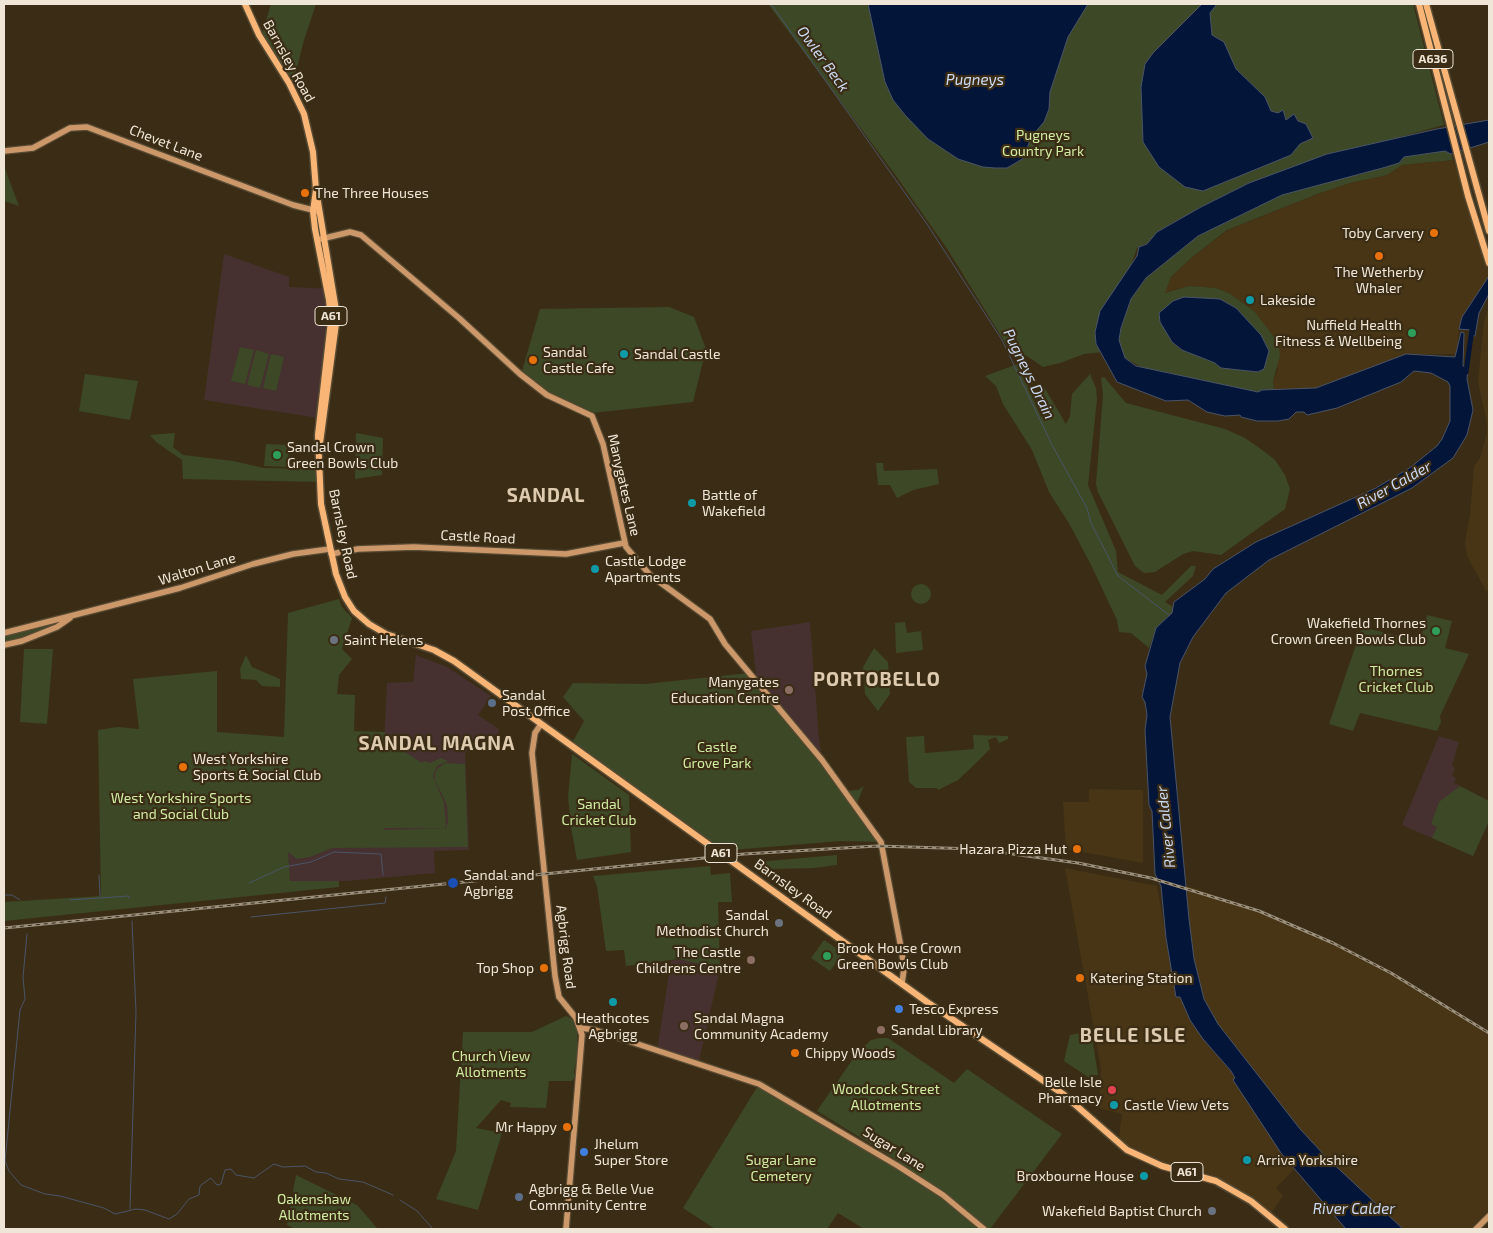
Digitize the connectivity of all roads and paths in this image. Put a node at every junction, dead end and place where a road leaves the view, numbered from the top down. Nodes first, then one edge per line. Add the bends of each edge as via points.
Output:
1 (245, 4) edge
2 (1419, 4) edge
3 (1426, 4) edge
4 (4, 151) edge
5 (316, 211) junction
6 (1489, 231) edge
7 (320, 239) junction
8 (1489, 261) edge
9 (624, 543) junction
10 (330, 551) junction
11 (71, 617) junction
12 (19, 630) junction
13 (4, 633) edge
14 (22, 641) junction
15 (4, 645) edge
16 (541, 724) junction
17 (902, 983) junction
18 (581, 1028) junction
19 (1489, 1216) edge
20 (566, 1229) edge
21 (984, 1229) edge
22 (1285, 1229) edge
23 (1476, 1229) edge

1 - 5 main road, Barnsley Road / A61 via 304,114 313,152
2 - 8 main road, A636 via 1458,157
3 - 6 main road, A636
4 - 5 street, Chevet Lane via 33,148 70,128 87,127
5 - 7 main road, Barnsley Road / A61
7 - 9 street, Manygates Lane via 350,232 361,235 520,374 546,394 592,416 603,444
7 - 10 main road, Barnsley Road / A61 via 331,314 318,435 320,498
9 - 10 street, Castle Road via 566,554 414,547
9 - 17 street, Manygates Lane via 650,575 710,619 725,644 822,760 877,837 882,847 898,928 904,969
10 - 11 street, Walton Lane via 293,554 253,564 180,588
10 - 16 main road, Barnsley Road / A61 via 345,597 362,619 386,634 434,650 454,661
11 - 12 street, Walton Lane
11 - 14 street, Walton Lane via 57,627
12 - 13 street, Walton Lane
12 - 14 street
14 - 15 street, Walton Lane
16 - 17 main road, Barnsley Road / A61
16 - 18 street, Agbrigg Road via 535,733 532,759 554,976 559,997
17 - 22 main road, Barnsley Road / A61 via 1063,1094 1127,1150 1162,1166 1216,1181 1250,1201
18 - 20 street
18 - 21 street, Sugar Lane via 759,1084 898,1166 943,1195
19 - 23 street

